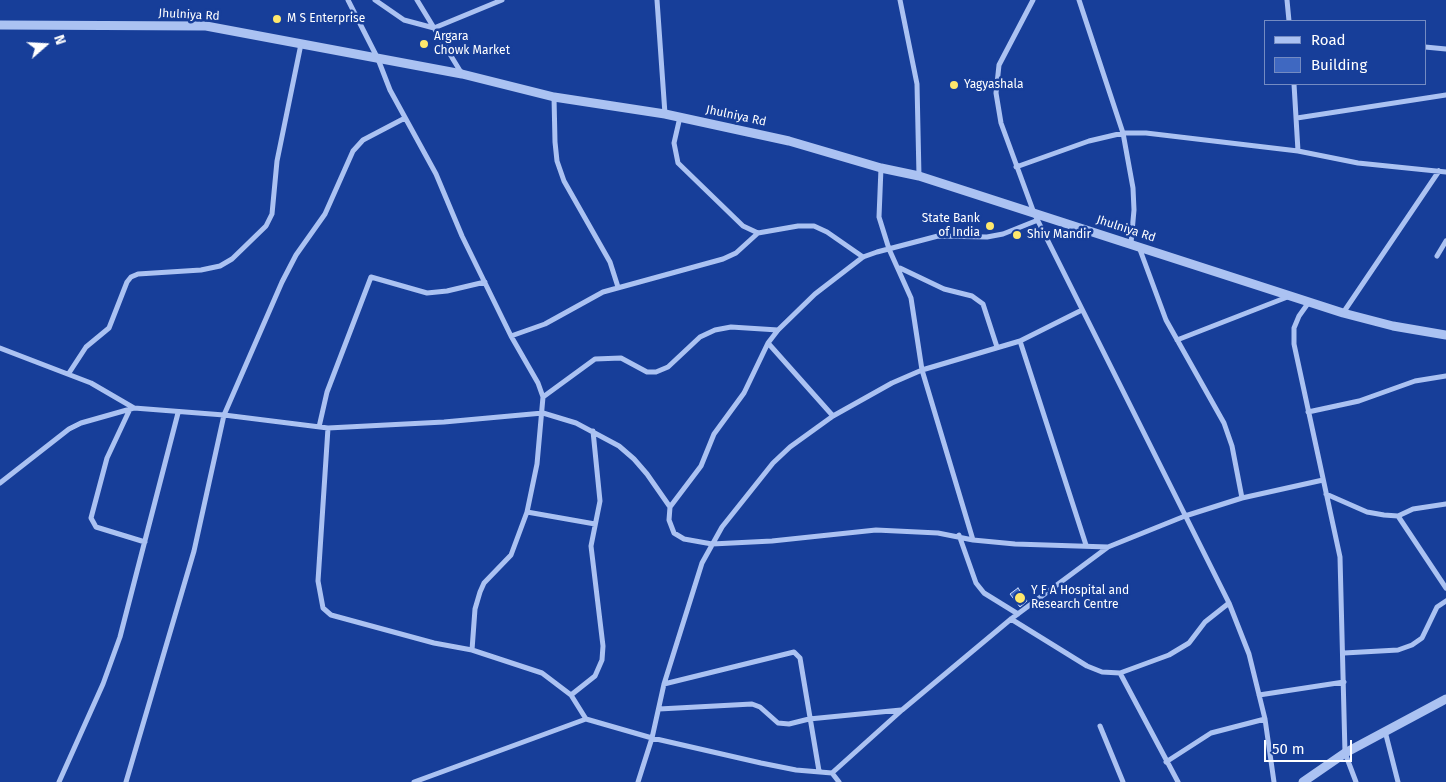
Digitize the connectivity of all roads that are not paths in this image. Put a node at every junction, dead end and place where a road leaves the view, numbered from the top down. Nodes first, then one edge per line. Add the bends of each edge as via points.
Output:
1 (348, 0) edge
2 (375, 0) edge
3 (417, 0) edge
4 (483, 0) edge
5 (502, 0) edge
6 (657, 0) edge
7 (900, 0) edge
8 (1033, 0) edge
9 (1079, 0) edge
10 (1287, 0) edge
11 (483, 8) junction
12 (1289, 20) edge
13 (0, 25) edge
14 (434, 28) junction
15 (302, 44) junction
16 (1426, 47) edge
17 (1446, 49) edge
18 (378, 59) junction
19 (462, 74) junction
20 (1294, 85) edge
21 (1446, 95) edge
22 (554, 97) junction
23 (665, 114) junction
24 (680, 117) junction
25 (406, 118) junction
26 (1297, 118) junction
27 (1123, 133) junction
28 (1298, 151) junction
29 (1016, 167) junction
30 (881, 168) junction
31 (1439, 171) junction
32 (1446, 172) edge
33 (919, 176) junction
34 (1036, 216) junction
35 (758, 233) junction
36 (1446, 241) edge
37 (1135, 245) junction
38 (889, 249) junction
39 (1437, 256) dead end
40 (863, 257) junction
41 (900, 268) junction
42 (485, 282) junction
43 (618, 287) junction
44 (1291, 296) junction
45 (1310, 301) junction
46 (1082, 310) junction
47 (1343, 313) junction
48 (778, 330) junction
49 (1446, 335) edge
50 (511, 336) junction
51 (1177, 340) junction
52 (1020, 341) junction
53 (768, 343) junction
54 (998, 347) junction
55 (0, 348) edge
56 (922, 370) junction
57 (70, 373) junction
58 (1446, 376) edge
59 (543, 397) junction
60 (132, 409) junction
61 (1308, 412) junction
62 (178, 413) junction
63 (543, 413) junction
64 (224, 415) junction
65 (833, 416) junction
66 (319, 427) junction
67 (328, 428) junction
68 (593, 431) junction
69 (1323, 480) junction
70 (0, 483) edge
71 (1326, 494) junction
72 (1242, 498) junction
73 (1446, 504) edge
74 (670, 507) junction
75 (527, 512) junction
76 (1185, 516) junction
77 (1398, 516) junction
78 (595, 524) junction
79 (959, 535) junction
80 (973, 540) junction
81 (146, 542) junction
82 (712, 544) junction
83 (1086, 545) junction
84 (1108, 547) junction
85 (1446, 588) edge
86 (1446, 601) edge
87 (1229, 603) junction
88 (1018, 614) junction
89 (1011, 619) junction
90 (472, 650) junction
91 (1344, 653) junction
92 (1120, 673) junction
93 (1344, 682) junction
94 (664, 684) junction
95 (571, 695) junction
96 (1259, 695) junction
97 (1446, 699) edge
98 (659, 709) junction
99 (902, 710) junction
100 (586, 719) junction
101 (809, 719) junction
102 (1265, 719) junction
103 (1100, 726) dead end
104 (1385, 732) junction
105 (652, 738) junction
106 (1345, 753) junction
107 (1166, 762) junction
108 (819, 771) junction
109 (832, 773) junction
110 (59, 782) edge
111 (126, 782) edge
112 (414, 782) edge
113 (638, 782) edge
114 (839, 782) edge
115 (1123, 782) edge
116 (1178, 782) edge
117 (1274, 782) edge
118 (1303, 782) edge
119 (1356, 782) edge
120 (1398, 782) edge

1 - 18 street
2 - 14 street via 404,20
3 - 14 street
4 - 11 street
5 - 11 street
6 - 23 street
7 - 33 street via 917,84
8 - 29 street via 998,65 996,93 1001,123
9 - 27 street
10 - 12 street
11 - 14 street
13 - 15 street, Jhulniya Rd via 206,26
14 - 19 street
15 - 18 street, Jhulniya Rd
15 - 57 street via 277,161 272,214 266,226 232,260 220,266 131,277 110,328 82,351
16 - 17 street
18 - 19 street, Jhulniya Rd
18 - 25 street
19 - 22 street, Jhulniya Rd
20 - 26 street
21 - 26 street
22 - 23 street, Jhulniya Rd
22 - 43 street via 557,161 564,181 610,262
23 - 24 street, Jhulniya Rd
24 - 30 street, Jhulniya Rd via 789,141
24 - 35 street via 674,143 678,163 728,213
25 - 42 street via 436,174
25 - 64 street via 363,140 353,152 325,214 296,255 282,282
26 - 28 street
27 - 28 street via 1174,134
27 - 29 street via 1089,140
27 - 37 street via 1133,188
28 - 31 street via 1358,163
29 - 34 street
30 - 33 street, Jhulniya Rd
30 - 38 street via 879,217
31 - 32 street
31 - 47 street
33 - 34 street, Jhulniya Rd
34 - 37 street, Jhulniya Rd
34 - 38 street via 1003,234 987,237 938,236
34 - 46 street
35 - 40 street via 814,226
35 - 43 street via 736,253 723,259
36 - 39 street
37 - 44 street, Jhulniya Rd
37 - 51 street
38 - 40 street
38 - 41 street
40 - 48 street via 815,294
41 - 54 street via 944,289 972,296 983,304
41 - 56 street via 911,298
42 - 50 street
42 - 66 street via 427,293 371,277 327,392
43 - 50 street via 545,324
44 - 45 street, Jhulniya Rd
44 - 51 street
45 - 47 street, Jhulniya Rd
45 - 61 street via 1294,328 1294,344
46 - 52 street
46 - 76 street
47 - 49 street, Jhulniya Rd
48 - 53 street
48 - 59 street via 731,327 715,330 700,337 668,367 656,372 647,372 621,358 595,359
50 - 59 street
51 - 72 street via 1224,422
52 - 54 street
52 - 83 street
53 - 65 street
53 - 74 street via 744,393 714,434 701,466
54 - 56 street
55 - 57 street
56 - 65 street
56 - 80 street
57 - 60 street via 105,390
58 - 61 street
59 - 63 street
60 - 62 street
60 - 70 street via 69,429
60 - 81 street via 107,458 91,518 96,527
61 - 69 street
62 - 64 street
62 - 81 street
63 - 67 street
63 - 68 street
63 - 75 street via 534,486
64 - 66 street
64 - 111 street via 194,551
65 - 82 street via 773,463
66 - 67 street
67 - 90 street via 318,581 323,608 331,615
68 - 74 street via 634,459
68 - 78 street via 600,501
69 - 71 street
69 - 72 street
71 - 77 street via 1367,512
71 - 91 street via 1340,557
72 - 76 street
73 - 77 street via 1413,509
74 - 82 street via 674,533 684,539
75 - 78 street
75 - 90 street via 511,555 484,583 480,592 475,608
76 - 84 street
76 - 87 street
77 - 85 street
78 - 95 street via 591,546 602,660 595,676
79 - 80 street
79 - 82 street via 876,530
79 - 88 street via 976,583
80 - 83 street
81 - 110 street via 120,637 103,684
82 - 94 street via 702,563
83 - 84 street
84 - 88 street
86 - 91 street via 1437,607 1422,638 1412,645 1398,650
87 - 92 street via 1205,622 1189,642 1169,654
87 - 96 street via 1250,654
88 - 89 street
89 - 92 street via 1087,666 1102,672
89 - 99 street
90 - 95 street via 542,672
91 - 93 street
92 - 107 street
93 - 96 street
93 - 106 street
94 - 98 street
94 - 101 street via 794,652 800,658
95 - 100 street
96 - 102 street
97 - 104 street
98 - 101 street via 752,704 778,723
98 - 105 street
99 - 101 street
99 - 109 street
100 - 105 street
100 - 112 street
101 - 108 street
102 - 107 street via 1211,733
102 - 117 street
103 - 115 street
104 - 106 street
104 - 120 street
105 - 108 street via 760,763
105 - 113 street
106 - 118 street
106 - 119 street
107 - 116 street
108 - 109 street
109 - 114 street

